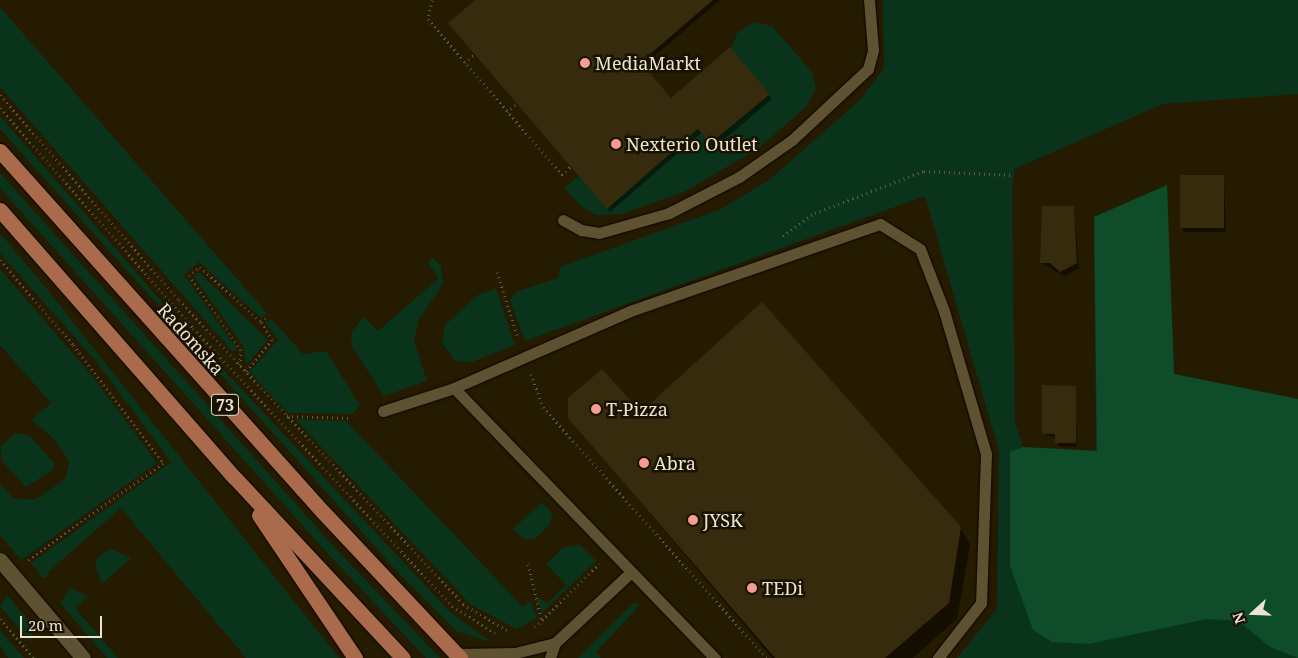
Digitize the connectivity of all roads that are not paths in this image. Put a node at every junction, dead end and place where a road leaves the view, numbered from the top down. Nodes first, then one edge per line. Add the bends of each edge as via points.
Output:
1 (870, 0) edge
2 (0, 151) edge
3 (0, 210) edge
4 (563, 220) dead end
5 (454, 388) junction
6 (383, 411) dead end
7 (235, 478) junction
8 (0, 560) edge
9 (629, 574) junction
10 (555, 643) junction
11 (458, 656) edge
12 (83, 658) edge
13 (355, 658) edge
14 (402, 658) edge
15 (550, 658) edge
16 (714, 658) edge
17 (938, 658) edge

1 - 4 lane via 872,50 868,69 792,140 739,177 669,214 600,234 581,230
2 - 11 main road, Radomska / 73 via 309,497
3 - 7 main road, 73
5 - 6 lane
5 - 9 lane
5 - 17 lane via 630,311 880,224 920,249 944,311 986,454 981,603
7 - 13 main road
7 - 14 main road, 73
8 - 12 street
9 - 10 lane
9 - 16 lane
10 - 11 lane via 515,653
10 - 15 lane

